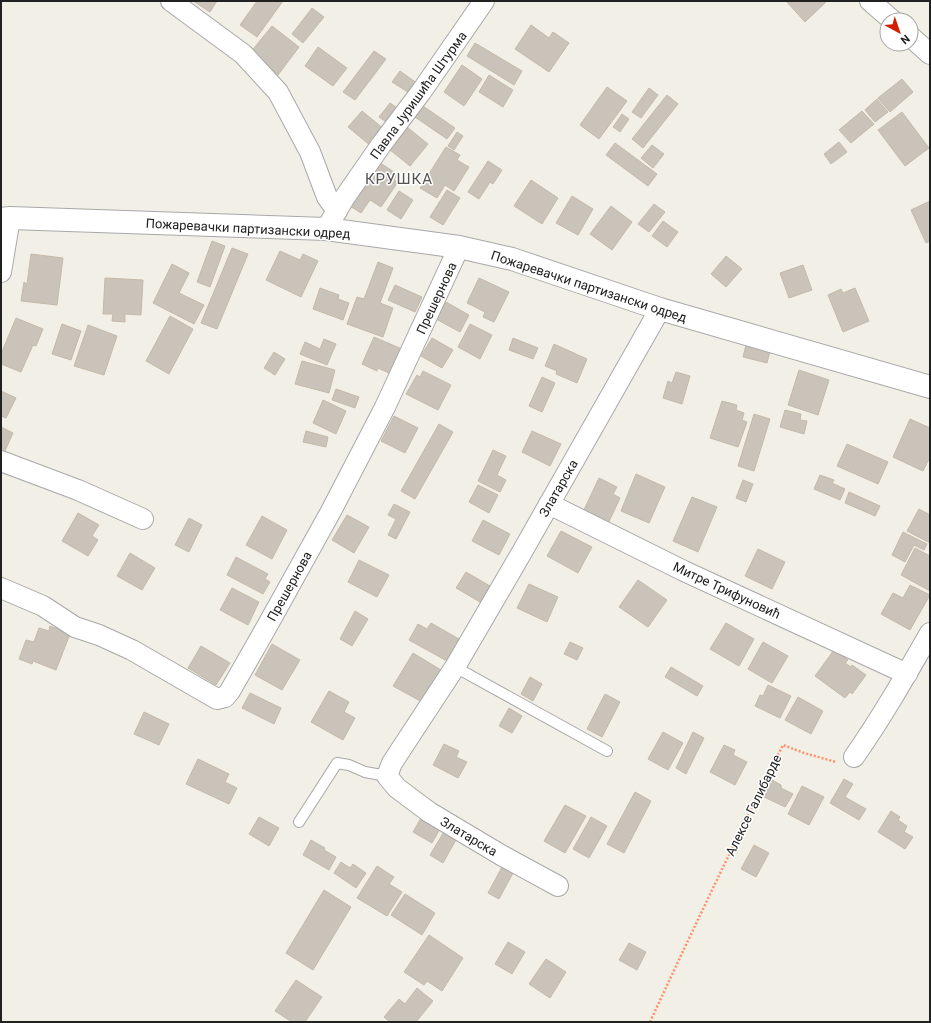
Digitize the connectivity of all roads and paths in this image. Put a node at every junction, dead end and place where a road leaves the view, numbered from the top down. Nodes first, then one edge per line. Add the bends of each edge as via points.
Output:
1 (171, 1) edge
2 (484, 1) edge
3 (870, 1) edge
4 (883, 12) edge
5 (919, 44) edge
6 (930, 54) edge
7 (6, 219) edge
8 (332, 220) junction
9 (459, 247) junction
10 (1, 272) edge
11 (660, 310) junction
12 (930, 387) edge
13 (1, 461) edge
14 (549, 504) junction
15 (143, 519) dead end
16 (1, 588) edge
17 (930, 633) edge
18 (455, 667) junction
19 (907, 674) junction
20 (607, 752) dead end
21 (854, 757) joint
22 (387, 776) junction
23 (299, 822) dead end
24 (558, 886) dead end
25 (650, 1022) edge

1 - 8 street via 243,54 278,92 310,152 327,196
2 - 8 street, Павла Јуришића Штурма via 381,145
3 - 4 street
5 - 6 street
7 - 8 street, Пожаревачки партизански одред
7 - 10 street
8 - 9 street, Пожаревачки партизански одред
9 - 11 street, Пожаревачки партизански одред via 512,259
9 - 16 street, Прешернова via 385,407 330,513 248,660 225,696 217,699 132,650 76,627 43,606
11 - 12 street, Пожаревачки партизански одред
11 - 14 street, Златарска
13 - 15 street via 78,490
14 - 18 street, Златарска
14 - 19 street, Митре Трифуновић via 684,571
17 - 19 street
18 - 20 lane
18 - 22 street, Златарска via 392,763
19 - 21 street
21 - 25 path, Алексе Галибарде via 836,762 783,745 687,940
22 - 23 lane via 336,763
22 - 24 street, Златарска via 397,788 429,812

